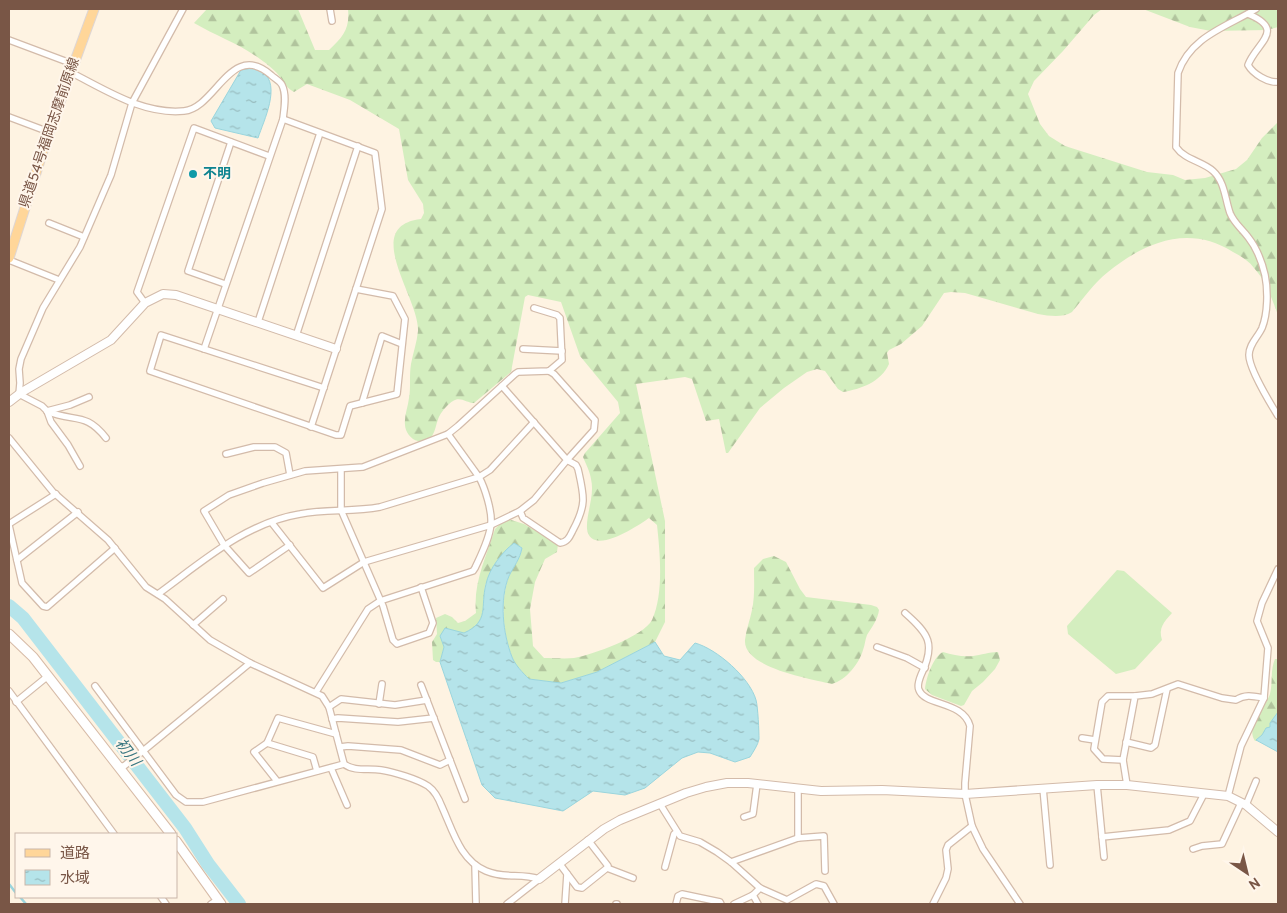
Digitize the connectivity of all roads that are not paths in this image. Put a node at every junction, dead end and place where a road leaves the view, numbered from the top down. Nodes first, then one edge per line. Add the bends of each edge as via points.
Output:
1 (94, 9) edge
2 (183, 9) edge
3 (330, 9) edge
4 (1256, 9) edge
5 (1248, 14) junction
6 (332, 22) dead end
7 (9, 40) edge
8 (72, 68) junction
9 (1278, 82) edge
10 (132, 103) junction
11 (9, 117) edge
12 (282, 119) junction
13 (49, 132) junction
14 (320, 133) junction
15 (231, 142) junction
16 (358, 146) junction
17 (269, 156) junction
18 (49, 223) dead end
19 (84, 237) junction
20 (9, 259) edge
21 (58, 280) junction
22 (225, 284) junction
23 (356, 289) junction
24 (145, 302) junction
25 (534, 308) dead end
26 (216, 309) junction
27 (258, 322) junction
28 (296, 336) junction
29 (402, 344) junction
30 (204, 349) junction
31 (336, 349) junction
32 (523, 349) dead end
33 (562, 351) junction
34 (549, 371) junction
35 (502, 386) junction
36 (324, 388) junction
37 (19, 394) junction
38 (89, 397) dead end
39 (9, 402) edge
40 (362, 402) junction
41 (47, 411) junction
42 (1278, 416) edge
43 (534, 422) junction
44 (311, 427) junction
45 (448, 434) junction
46 (9, 438) edge
47 (106, 438) dead end
48 (226, 454) dead end
49 (567, 460) junction
50 (80, 466) dead end
51 (341, 469) junction
52 (290, 475) junction
53 (479, 477) junction
54 (56, 494) junction
55 (341, 510) junction
56 (78, 512) junction
57 (520, 512) junction
58 (272, 522) junction
59 (9, 524) edge
60 (491, 525) junction
61 (224, 545) junction
62 (290, 545) junction
63 (115, 548) junction
64 (16, 560) junction
65 (364, 562) junction
66 (1278, 569) edge
67 (421, 587) junction
68 (158, 594) junction
69 (223, 599) dead end
70 (380, 600) junction
71 (905, 613) dead end
72 (193, 625) junction
73 (9, 634) edge
74 (877, 648) dead end
75 (250, 663) junction
76 (925, 668) junction
77 (48, 676) junction
78 (382, 684) dead end
79 (422, 685) dead end
80 (95, 686) dead end
81 (1167, 689) junction
82 (9, 691) edge
83 (316, 692) junction
84 (1135, 696) junction
85 (1264, 698) junction
86 (427, 700) junction
87 (16, 702) junction
88 (379, 704) junction
89 (329, 707) junction
90 (434, 718) junction
91 (332, 719) junction
92 (336, 734) junction
93 (1082, 738) dead end
94 (1095, 740) junction
95 (1126, 742) junction
96 (267, 743) junction
97 (340, 747) junction
98 (142, 752) junction
99 (450, 760) junction
100 (1122, 760) junction
101 (344, 764) junction
102 (121, 766) junction
103 (331, 768) junction
104 (317, 771) junction
105 (277, 781) junction
106 (1256, 781) dead end
107 (757, 784) junction
108 (1097, 785) junction
109 (1127, 785) junction
110 (1044, 788) junction
111 (798, 789) junction
112 (966, 794) junction
113 (1204, 794) junction
114 (1228, 796) junction
115 (465, 799) dead end
116 (660, 804) junction
117 (1244, 804) junction
118 (347, 805) dead end
119 (744, 818) dead end
120 (972, 826) junction
121 (677, 832) junction
122 (1278, 832) edge
123 (113, 833) edge
124 (170, 833) edge
125 (1102, 837) junction
126 (798, 838) junction
127 (588, 840) junction
128 (178, 844) edge
129 (1193, 849) dead end
130 (1104, 857) dead end
131 (731, 862) junction
132 (559, 863) junction
133 (475, 865) junction
134 (1050, 865) dead end
135 (665, 867) dead end
136 (607, 868) junction
137 (825, 871) dead end
138 (567, 874) junction
139 (633, 878) dead end
140 (539, 879) junction
141 (760, 888) junction
142 (752, 895) junction
143 (792, 898) junction
144 (216, 903) edge
145 (476, 904) edge
146 (507, 904) edge
147 (565, 904) edge
148 (676, 904) edge
149 (721, 904) edge
150 (734, 904) edge
151 (758, 904) edge
152 (796, 904) edge
153 (834, 904) edge
154 (933, 904) edge
155 (1020, 904) edge

1 - 8 main road, 県道54号福岡志摩前原線
2 - 10 street
3 - 6 street
4 - 5 street
5 - 9 street via 1263,23 1267,36 1248,64 1256,74
5 - 42 street via 1203,38 1182,62 1178,73 1176,147 1218,176 1234,221 1250,239 1258,255 1265,275 1264,320 1249,355
7 - 8 street
8 - 10 street
8 - 13 main road, 県道54号福岡志摩前原線
10 - 12 street via 164,112 187,111 207,99 228,74 242,66 257,66 282,85 285,102
10 - 19 street via 110,175
11 - 13 street
12 - 14 street
12 - 17 street
13 - 20 main road, 県道54号福岡志摩前原線
14 - 16 street
14 - 27 street
15 - 17 street
15 - 22 street via 188,271
15 - 24 street via 194,128 137,292
16 - 23 street via 376,153 382,209
16 - 28 street
17 - 22 street
18 - 19 street
19 - 21 street
20 - 21 street
21 - 37 street via 21,359
22 - 26 street
23 - 29 street via 393,296 405,320
23 - 31 street
24 - 26 street via 163,294 176,295
24 - 37 street via 110,340
25 - 33 street via 560,318
26 - 27 street
26 - 30 street
27 - 28 street
28 - 31 street
29 - 40 street via 396,394
29 - 40 street via 382,336
30 - 36 street
30 - 44 street via 161,335 150,371
31 - 36 street
32 - 33 street
33 - 34 street via 562,360
34 - 35 street via 518,372
34 - 49 street via 596,425
35 - 43 street
35 - 45 street
36 - 44 street
37 - 39 street
37 - 41 street
38 - 41 street
40 - 44 street via 350,406 341,435
41 - 47 street via 93,423
41 - 50 street
43 - 49 street
43 - 53 street via 490,470
45 - 51 street via 363,467
45 - 53 street
46 - 54 street
48 - 52 street via 254,447 276,447 286,453
49 - 57 street
49 - 57 street via 578,469 584,504 568,540 560,543
51 - 52 street
51 - 55 street
52 - 61 street via 228,495 204,511
53 - 55 street via 380,508
53 - 60 street
54 - 56 street
54 - 59 street
55 - 58 street via 299,514
55 - 65 street
56 - 63 street
56 - 64 street
57 - 60 street
58 - 61 street
58 - 62 street
59 - 64 street
60 - 65 street
60 - 67 street via 473,571
61 - 62 street via 248,573
61 - 68 street
62 - 65 street via 323,588
63 - 64 street via 47,607 22,583
63 - 68 street via 146,588
65 - 70 street
66 - 85 street via 1256,621 1268,648
67 - 70 street
67 - 70 street via 433,623 429,633 413,639 397,644 393,640
68 - 72 street
69 - 72 street
70 - 83 street via 365,612
71 - 76 street via 926,636 930,651
72 - 75 street via 210,640
73 - 77 main road
74 - 76 street
75 - 83 street
75 - 98 street
76 - 112 street via 919,680 919,690 924,697 953,708 968,719
77 - 87 street
77 - 102 main road
78 - 88 street
79 - 86 street
80 - 98 street
81 - 84 street
81 - 85 street via 1178,684 1222,698 1236,700 1249,695
81 - 95 street via 1155,744 1151,748
82 - 87 street
83 - 89 street
84 - 94 street via 1108,696 1102,702
84 - 95 street
85 - 114 street via 1241,746
86 - 88 street
86 - 90 street
87 - 123 street
88 - 89 street via 341,698
89 - 91 street
90 - 91 street via 398,722
90 - 99 street
91 - 92 street
92 - 96 street via 278,718
92 - 97 street
93 - 94 street
94 - 100 street via 1094,749 1103,759
95 - 100 street
96 - 104 street via 313,756
96 - 105 street via 254,752
97 - 99 street via 401,750 440,765
97 - 101 street
98 - 102 street
98 - 105 street via 186,802 203,802
99 - 115 street
100 - 109 street
101 - 103 street
101 - 133 street via 352,770 367,768 394,773 430,787 462,852
102 - 124 main road
103 - 104 street
103 - 118 street
104 - 105 street
106 - 117 street
107 - 111 street
107 - 116 street via 727,783 706,787
107 - 119 street via 753,814
108 - 109 street
108 - 110 street
108 - 125 street
109 - 113 street
110 - 112 street
110 - 134 street
111 - 112 street
111 - 126 street
112 - 120 street
113 - 114 street
113 - 125 street via 1190,821 1169,830
114 - 117 street
116 - 121 street
116 - 127 street via 620,820
117 - 122 street
117 - 129 street via 1222,844
120 - 154 street via 948,845 946,878
120 - 155 street via 983,849
121 - 131 street
121 - 135 street
125 - 130 street
126 - 131 street
126 - 137 street via 824,836
127 - 132 street
127 - 136 street
128 - 144 main road
131 - 141 street
132 - 138 street
132 - 140 street
133 - 140 street via 497,875
133 - 145 street
136 - 138 street via 582,888 577,887
136 - 139 street
138 - 147 street
140 - 146 street
141 - 142 street
141 - 143 street via 783,899
142 - 150 street
142 - 151 street
143 - 152 street
143 - 153 street via 816,884 824,886
148 - 149 street via 682,894

